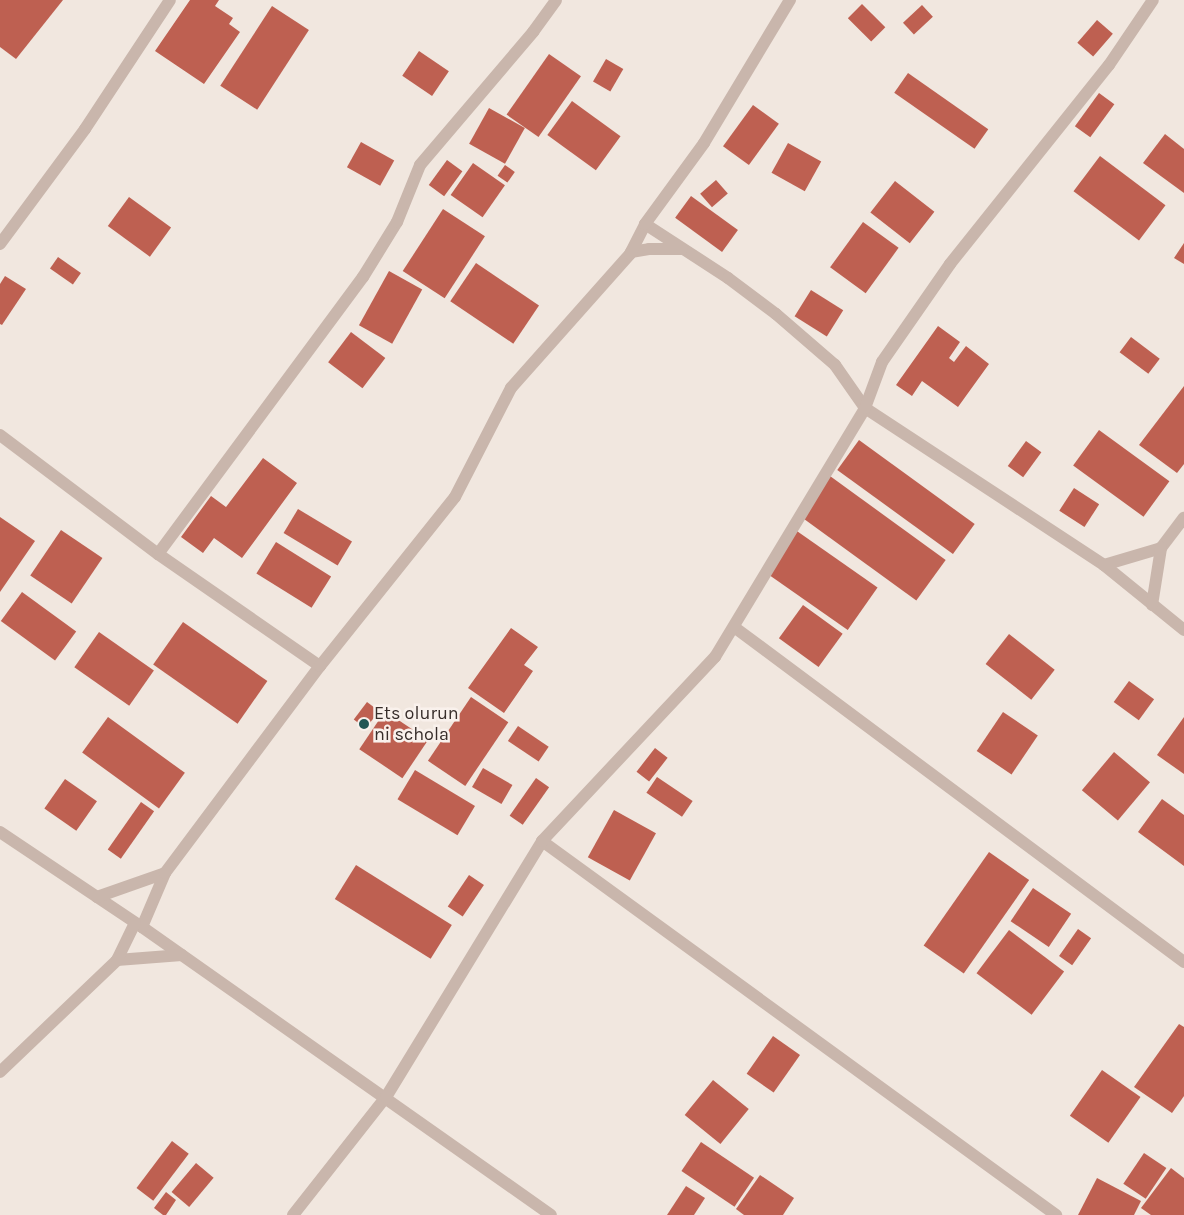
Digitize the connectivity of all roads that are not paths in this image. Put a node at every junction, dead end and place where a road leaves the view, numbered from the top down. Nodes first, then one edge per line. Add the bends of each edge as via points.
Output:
1 (170, 0) edge
2 (556, 0) edge
3 (790, 0) edge
4 (1153, 0) edge
5 (645, 224) junction
6 (0, 244) edge
7 (685, 250) junction
8 (631, 252) junction
9 (865, 408) junction
10 (0, 435) edge
11 (1184, 518) edge
12 (1161, 548) junction
13 (158, 554) junction
14 (1104, 565) junction
15 (1152, 605) junction
16 (734, 626) junction
17 (1184, 630) edge
18 (320, 666) junction
19 (0, 832) edge
20 (542, 841) junction
21 (165, 873) junction
22 (97, 897) junction
23 (138, 925) junction
24 (182, 955) junction
25 (117, 960) junction
26 (1184, 962) edge
27 (0, 1072) edge
28 (386, 1098) junction
29 (294, 1215) edge
30 (551, 1215) edge
31 (1056, 1215) edge

1 - 6 street via 85,129
2 - 13 street via 533,32 420,165 397,222 363,277
3 - 5 street via 704,143
4 - 9 street via 1109,65 950,264 882,362
5 - 7 street
5 - 8 street
7 - 8 street
7 - 9 street via 776,314 835,365
8 - 18 street via 511,388 456,497
9 - 14 street
9 - 16 street
10 - 13 street
11 - 12 street
12 - 14 street
12 - 15 street
13 - 18 street
14 - 15 street
15 - 17 street
16 - 20 street via 715,657
16 - 26 street
18 - 21 street
19 - 22 street
20 - 28 street
20 - 31 street
21 - 22 street
21 - 23 street
22 - 23 street
23 - 24 street
23 - 25 street
24 - 25 street
24 - 28 street
25 - 27 street
28 - 29 street
28 - 30 street

